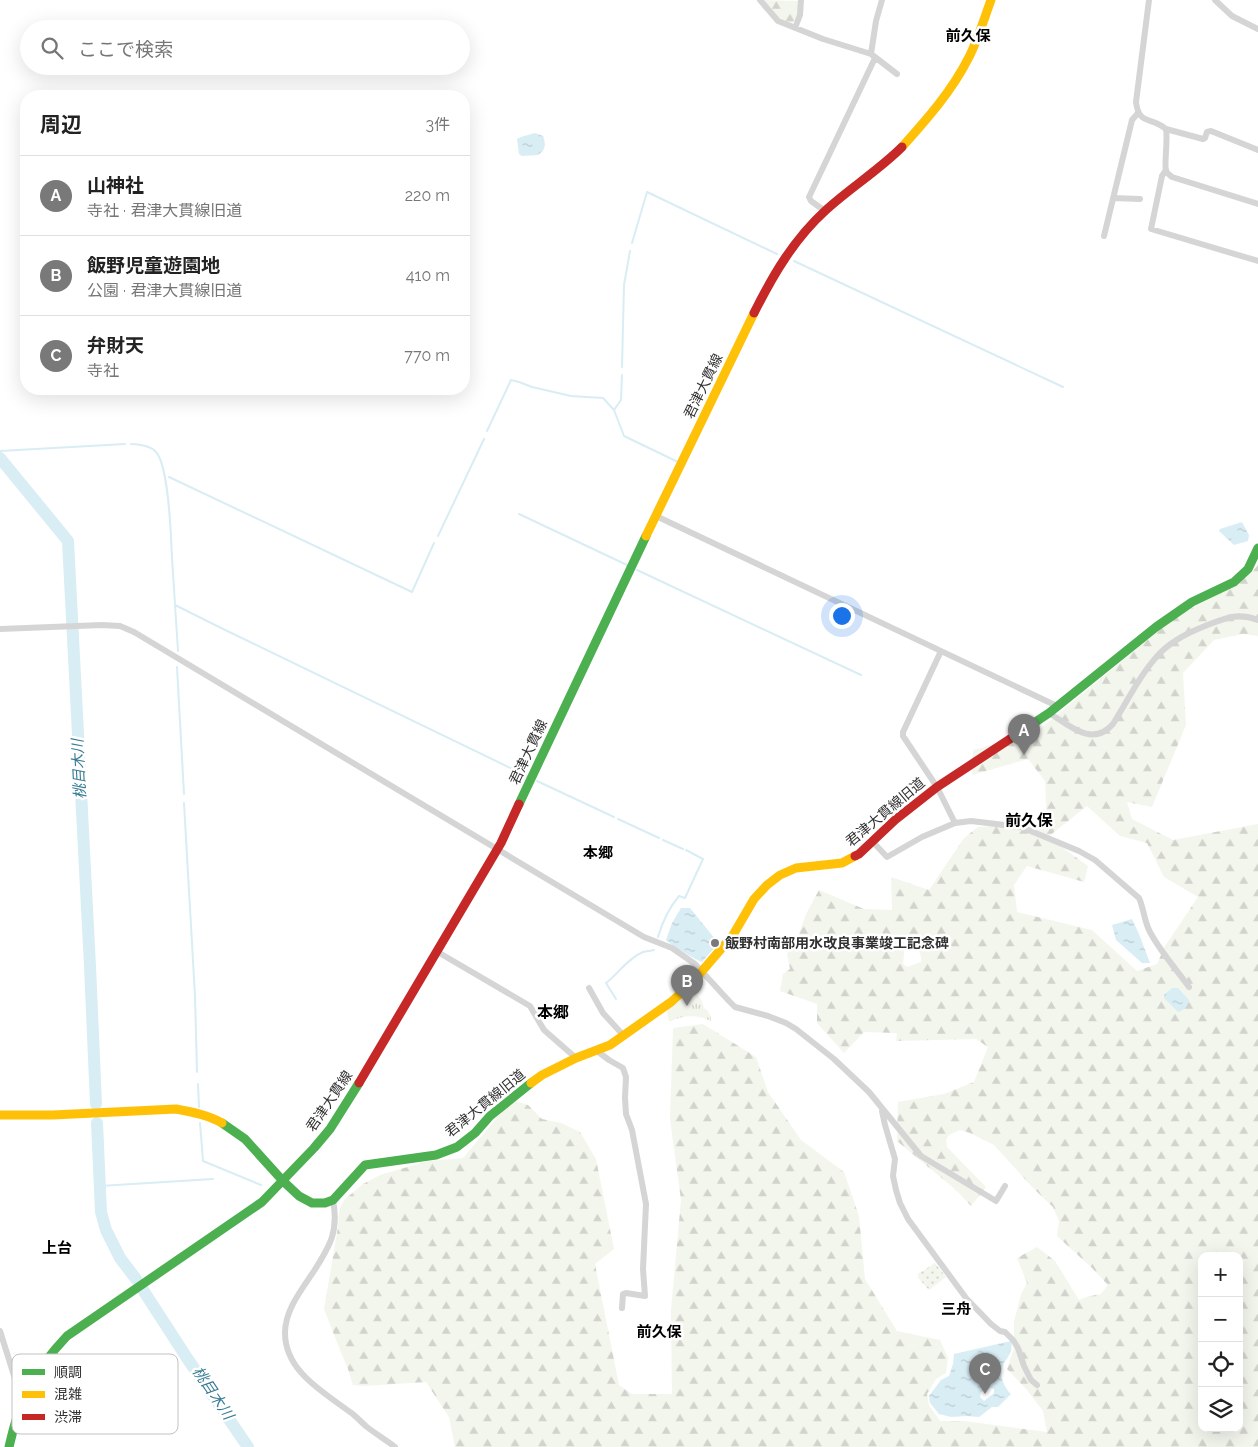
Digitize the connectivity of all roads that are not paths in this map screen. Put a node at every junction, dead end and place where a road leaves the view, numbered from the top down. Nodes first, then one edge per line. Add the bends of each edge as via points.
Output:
1 (760, 0) edge
2 (801, 0) edge
3 (882, 0) edge
4 (991, 0) edge
5 (1149, 0) edge
6 (1215, 0) edge
7 (794, 28) junction
8 (1258, 29) edge
9 (873, 56) junction
10 (897, 74) dead end
11 (1138, 113) junction
12 (1166, 129) junction
13 (1258, 150) edge
14 (1166, 170) junction
15 (1113, 198) junction
16 (1140, 199) dead end
17 (1258, 204) edge
18 (825, 211) junction
19 (1104, 236) dead end
20 (1258, 261) edge
21 (656, 516) junction
22 (1258, 548) edge
23 (1258, 620) edge
24 (0, 629) edge
25 (941, 651) junction
26 (1057, 706) junction
27 (1049, 712) junction
28 (937, 786) junction
29 (956, 823) junction
30 (873, 842) junction
31 (497, 850) junction
32 (436, 951) junction
33 (702, 971) junction
34 (1189, 987) dead end
35 (589, 988) dead end
36 (624, 1036) junction
37 (597, 1051) junction
38 (576, 1058) junction
39 (882, 1110) junction
40 (0, 1115) edge
41 (283, 1181) junction
42 (1005, 1186) dead end
43 (333, 1200) junction
44 (622, 1308) dead end
45 (0, 1331) edge
46 (49, 1354) edge
47 (12, 1369) edge
48 (1037, 1385) dead end
49 (12, 1434) edge
50 (10, 1447) edge
51 (395, 1447) edge

1 - 7 street via 778,21
2 - 7 street via 800,15
3 - 9 street via 876,20
4 - 18 main road, 君津大貫線 via 968,57 940,102 901,148
5 - 11 street via 1136,94
6 - 8 street via 1232,16
7 - 9 street
9 - 10 street
9 - 18 street via 809,197
11 - 12 street
11 - 15 street via 1132,120
12 - 13 street via 1203,139 1210,131
12 - 14 street
14 - 17 street via 1172,177
14 - 20 street via 1151,229
15 - 16 street
15 - 19 street
18 - 21 main road, 君津大貫線 via 779,266
21 - 25 street
21 - 31 main road, 君津大貫線
22 - 26 main road, 君津大貫線旧道 via 1248,569 1234,582 1192,602 1156,627
23 - 27 street via 1229,616 1185,634 1161,652 1113,724 1100,734 1074,730
24 - 31 street via 111,625 134,632
25 - 26 street
25 - 28 street via 903,732
26 - 27 main road, 君津大貫線旧道
27 - 28 main road, 君津大貫線旧道
28 - 29 street
28 - 30 main road, 君津大貫線旧道
29 - 30 street via 922,837 888,857
29 - 34 street via 971,820 1021,827 1095,860 1139,898 1150,932
30 - 33 main road, 君津大貫線旧道 via 860,854 842,863 796,868 780,875 754,899 733,935
31 - 32 main road, 君津大貫線
31 - 33 street via 644,937 672,948
32 - 38 street via 530,1006 544,1030
32 - 41 main road, 君津大貫線 via 330,1129
33 - 36 main road, 君津大貫線旧道 via 671,1002
33 - 39 street via 735,1007 786,1023 808,1037 869,1092
35 - 36 street via 603,1013
36 - 37 main road, 君津大貫線旧道
37 - 38 main road, 君津大貫線旧道
37 - 44 street via 623,1068 626,1077 626,1114 646,1204 645,1296 623,1294
38 - 43 main road, 君津大貫線旧道 via 528,1085 457,1147 436,1155 366,1165
39 - 42 street via 922,1156 941,1169 996,1201
39 - 48 street via 895,1160 893,1176 896,1190 908,1219 966,1298 1013,1340 1031,1380
40 - 41 main road via 156,1109 194,1112 225,1124 245,1139
41 - 43 main road via 299,1196 312,1202
41 - 46 main road, 君津大貫線 via 262,1202 67,1336
43 - 51 street via 333,1237 290,1312 285,1332 288,1349 294,1364 320,1392
45 - 47 street
49 - 50 main road, 君津大貫線

